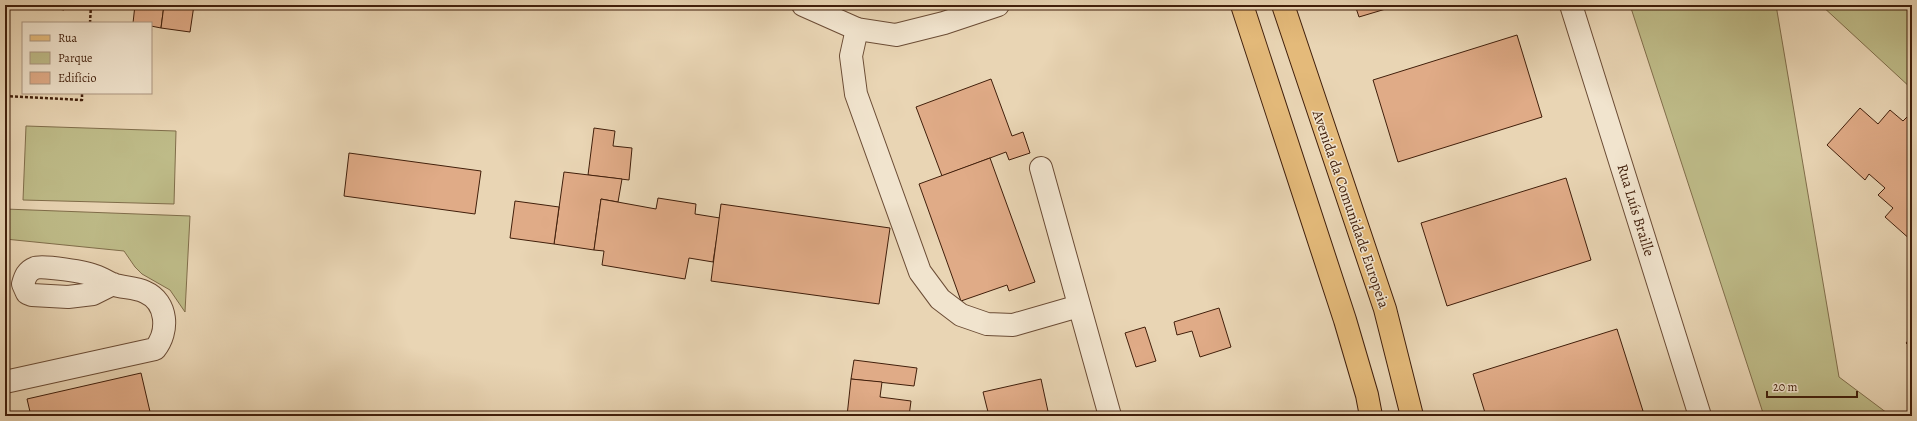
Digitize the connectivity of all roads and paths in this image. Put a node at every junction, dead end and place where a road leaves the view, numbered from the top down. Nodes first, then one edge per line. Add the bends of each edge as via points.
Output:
1 (92, 5) edge
2 (803, 5) edge
3 (998, 5) edge
4 (1242, 5) edge
5 (1283, 5) edge
6 (1571, 5) edge
7 (90, 22) edge
8 (857, 30) junction
9 (82, 94) edge
10 (5, 96) edge
11 (1042, 168) dead end
12 (113, 284) dead end
13 (1079, 306) junction
14 (5, 382) edge
15 (1110, 416) edge
16 (1371, 416) edge
17 (1412, 416) edge
18 (1700, 416) edge

1 - 7 path
2 - 8 street
3 - 8 street via 944,23 896,35
4 - 16 main road via 1345,320
5 - 17 main road, Avenida da Comunidade Europeia via 1385,309
6 - 18 street, Rua Luís Braille
8 - 13 street via 851,56 856,94 920,272 940,299 961,315 987,324 1013,325
9 - 10 path via 82,100
11 - 13 street
12 - 14 street via 145,292 156,300 165,322 162,341 155,349
13 - 15 street

